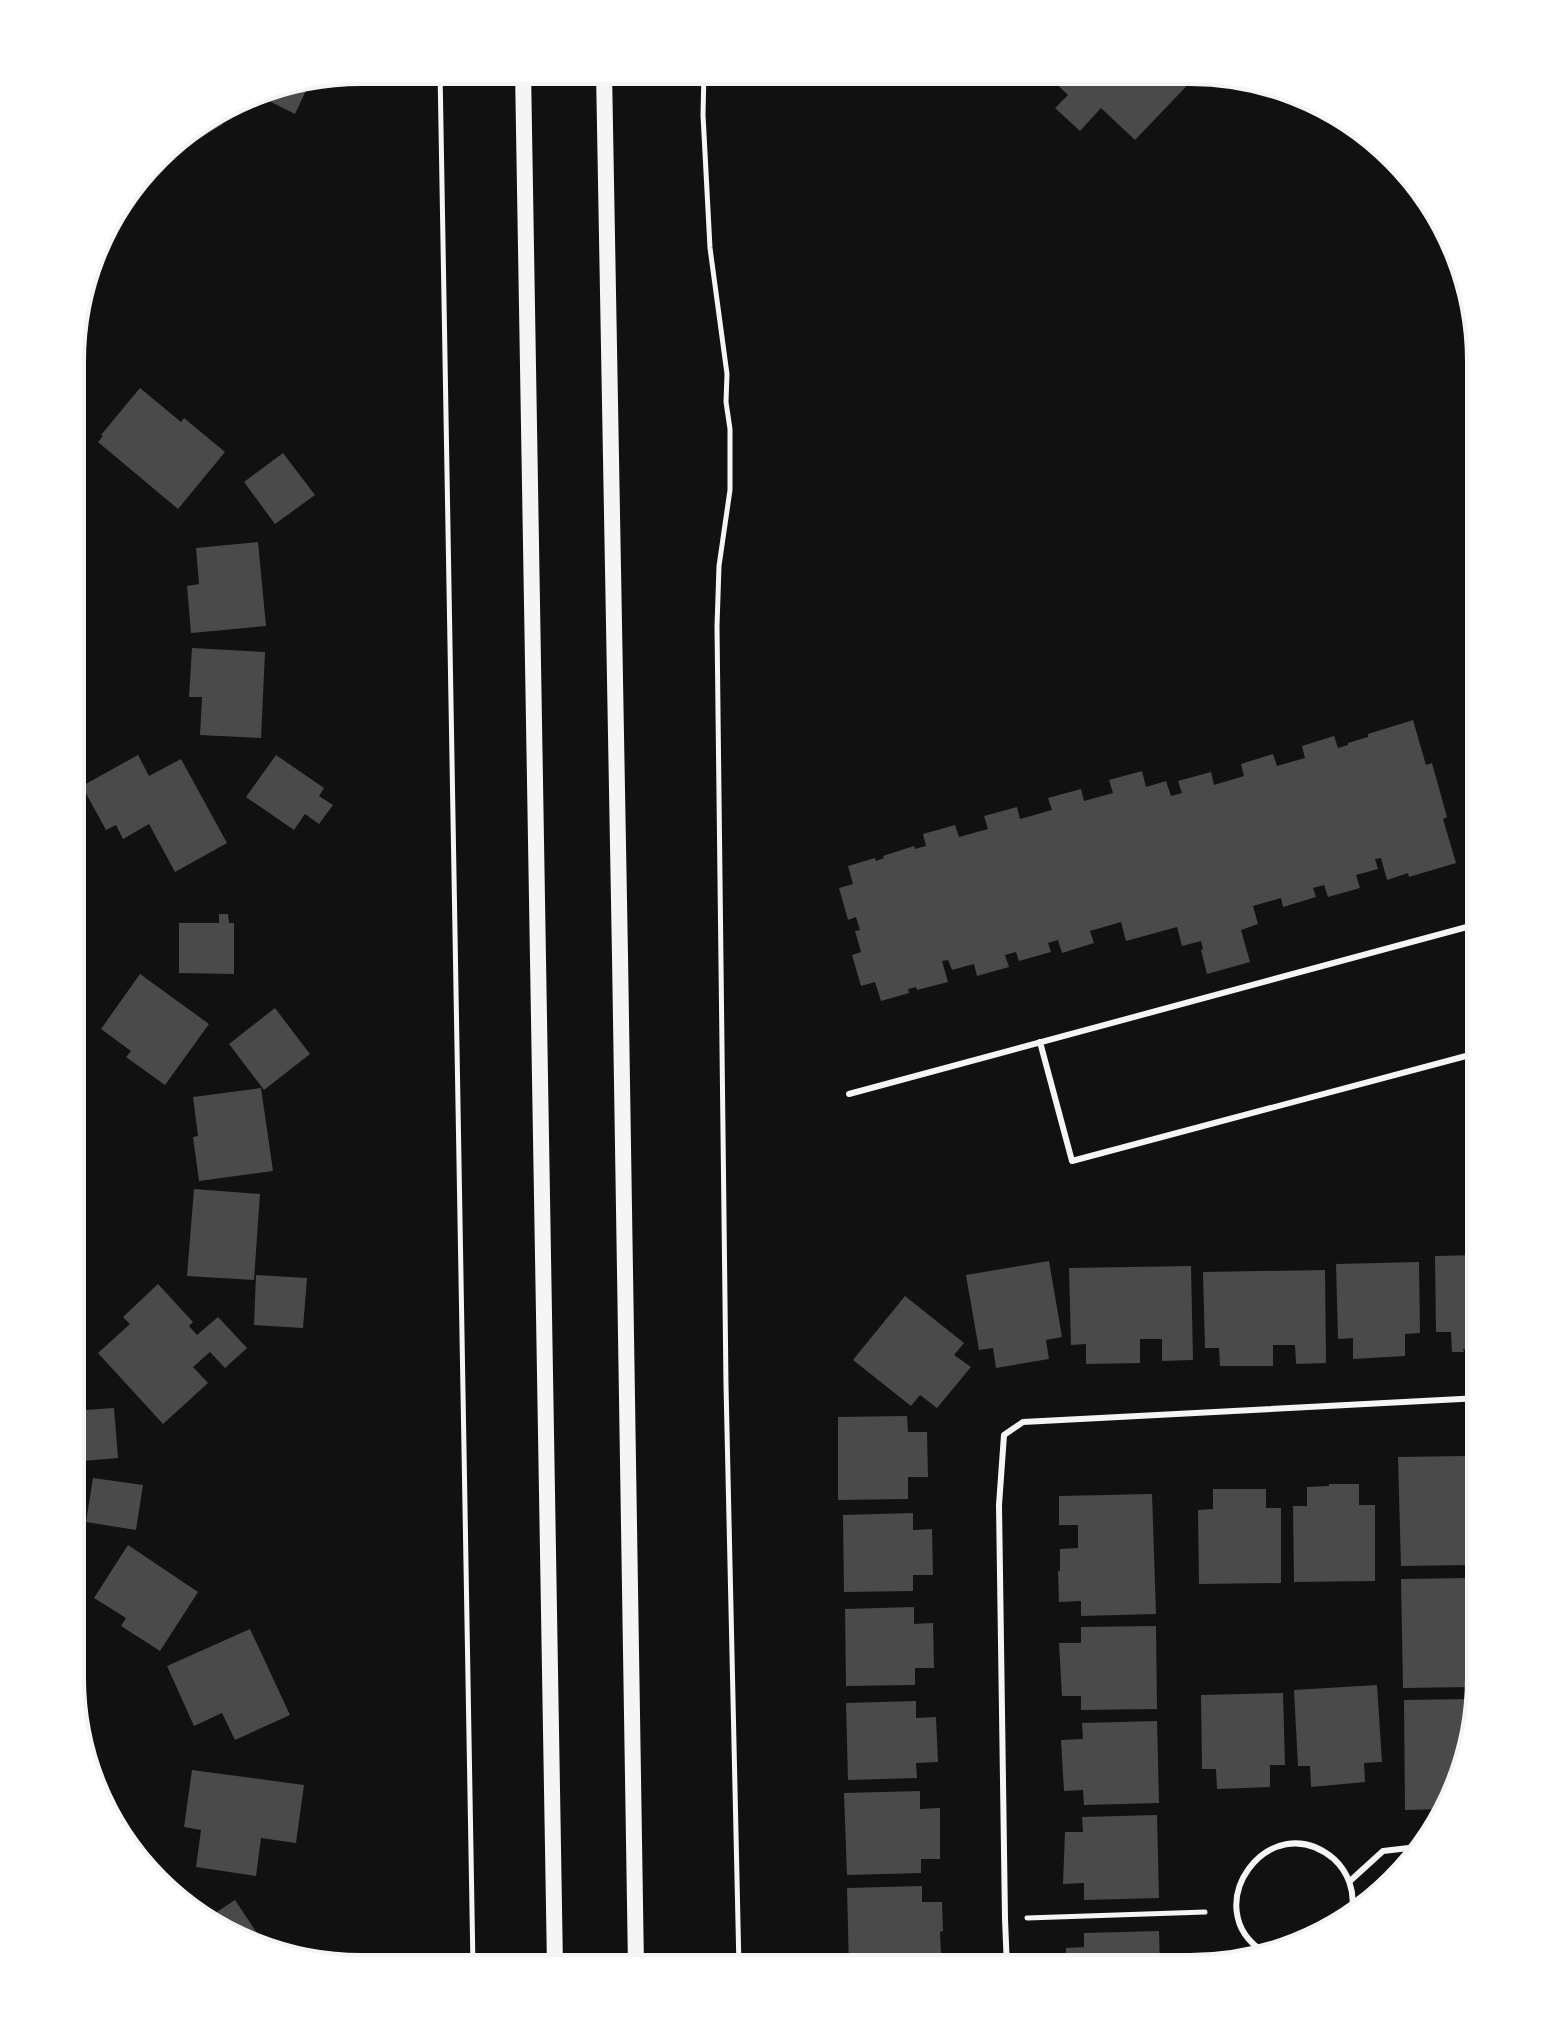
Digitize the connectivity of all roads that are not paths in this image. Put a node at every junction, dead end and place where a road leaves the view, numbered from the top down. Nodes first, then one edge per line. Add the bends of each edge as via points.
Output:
1 (523, 84) edge
2 (604, 84) edge
3 (1467, 927) edge
4 (1040, 1042) junction
5 (1466, 1056) edge
6 (849, 1094) dead end
7 (1466, 1399) edge
8 (1408, 1848) edge
9 (1350, 1881) junction
10 (1354, 1900) edge
11 (1256, 1947) edge
12 (555, 1955) edge
13 (636, 1955) edge
14 (1006, 1955) edge

1 - 12 main road
2 - 13 main road
3 - 4 lane
4 - 5 lane via 1072,1161
4 - 6 lane
7 - 14 lane via 1023,1422 1004,1435 999,1505
8 - 9 lane via 1383,1851
9 - 10 lane
9 - 11 lane via 1325,1852 1306,1845 1287,1844 1253,1861 1242,1877 1237,1914

